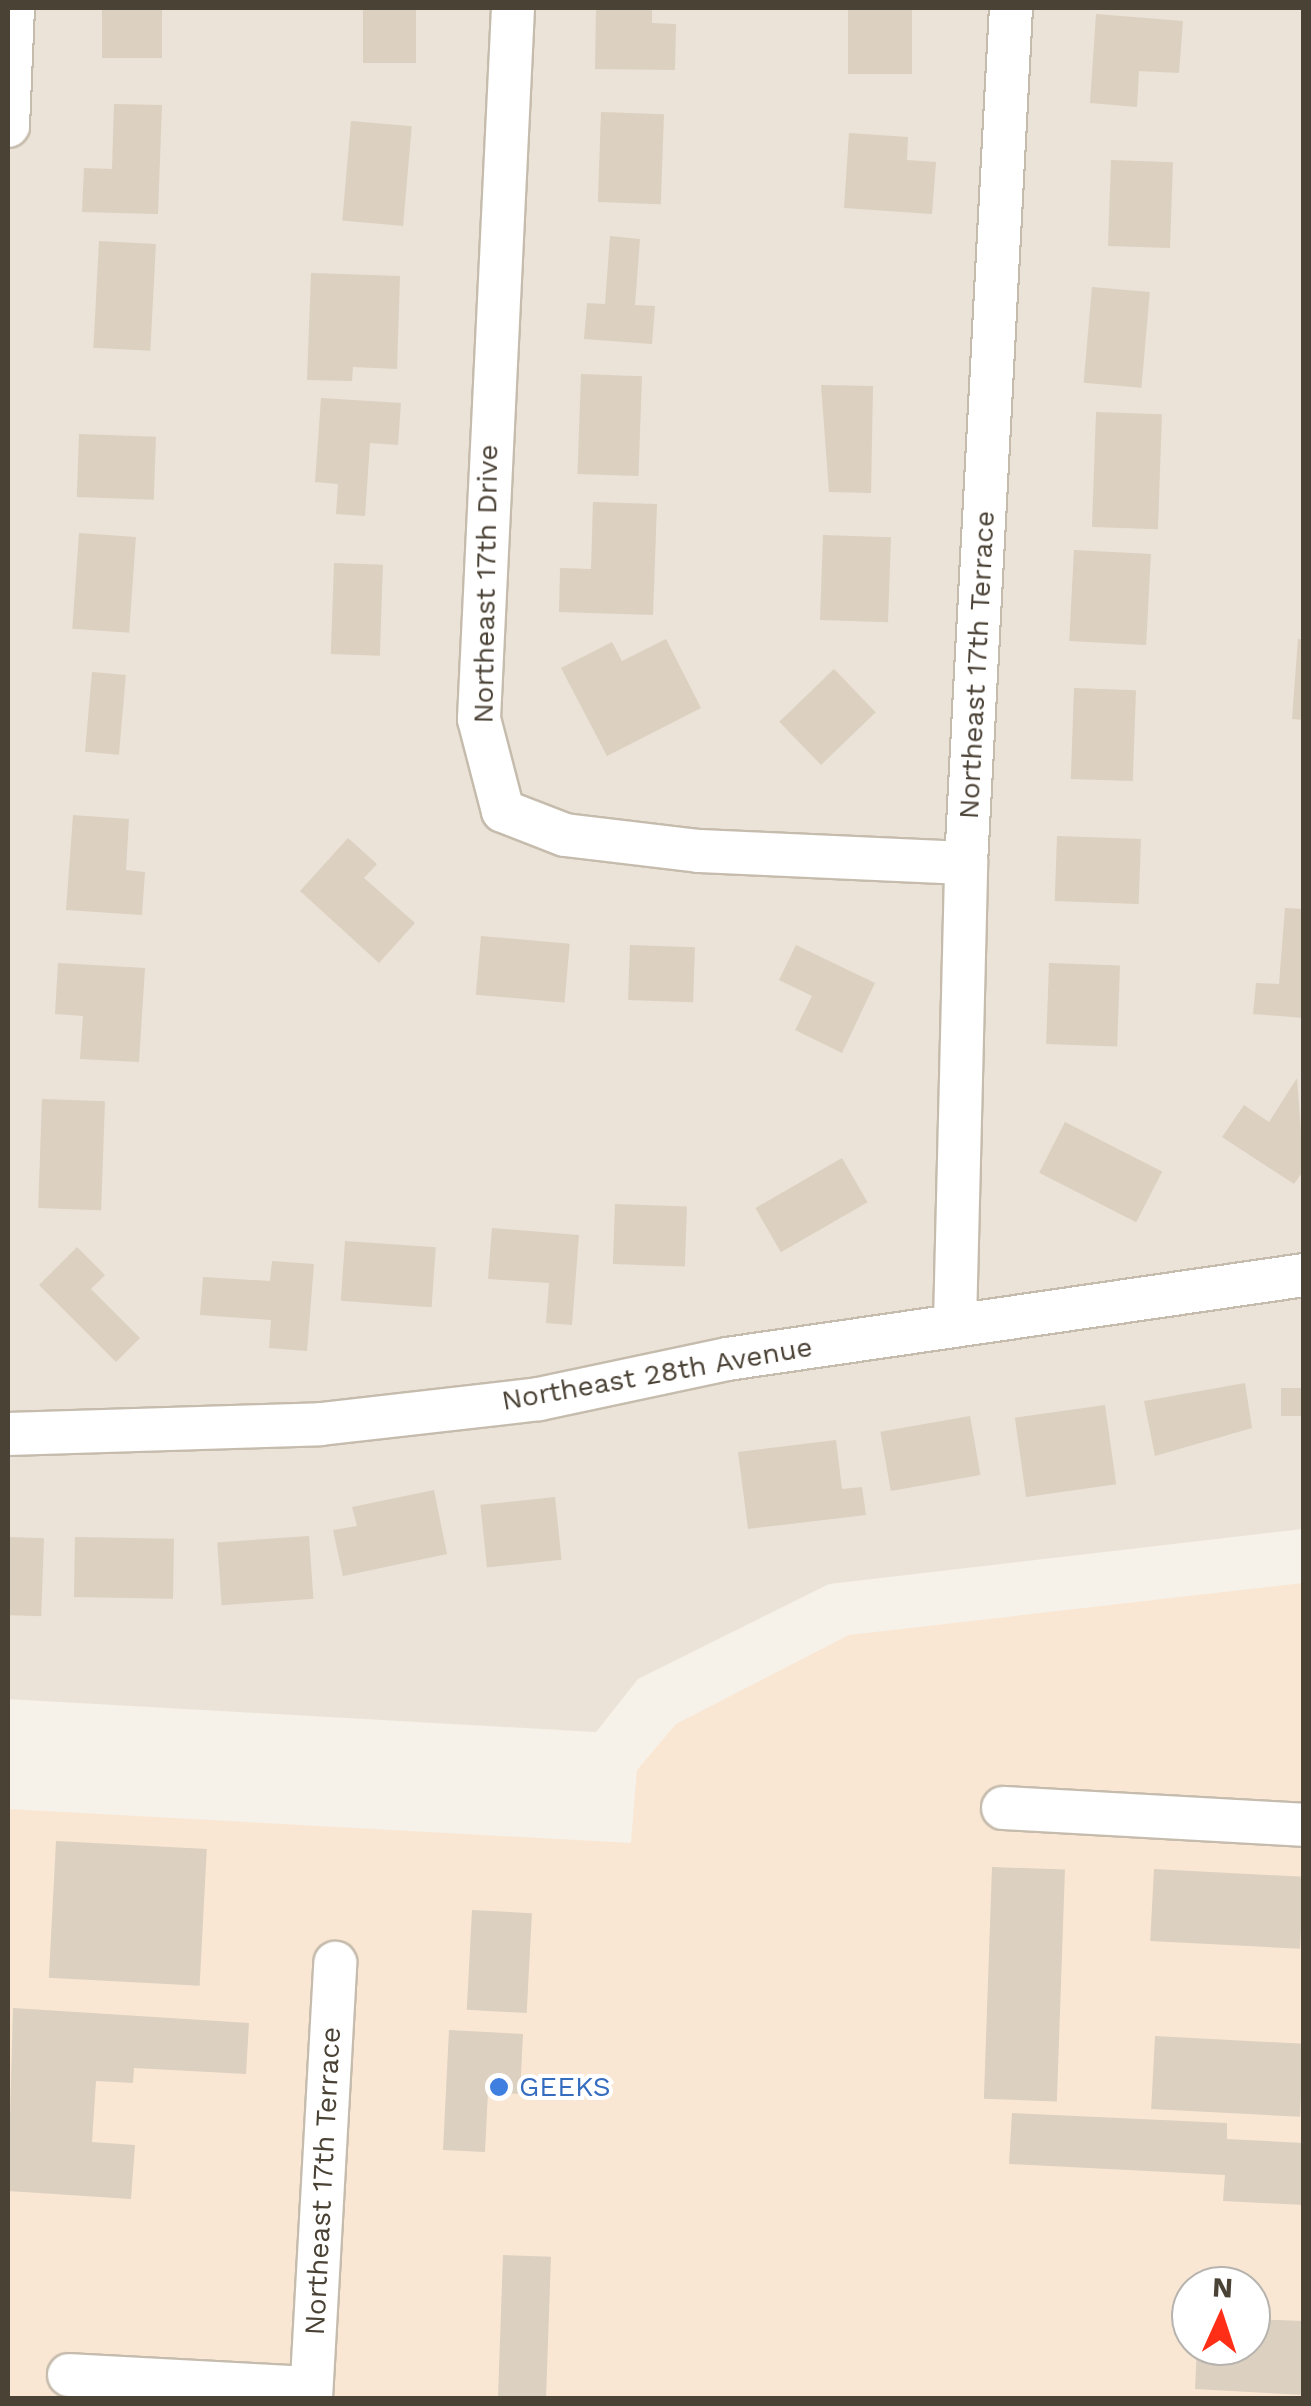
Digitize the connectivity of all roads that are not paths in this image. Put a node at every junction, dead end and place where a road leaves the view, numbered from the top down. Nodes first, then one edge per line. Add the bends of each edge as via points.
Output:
1 (14, 8) edge
2 (513, 8) edge
3 (1012, 8) edge
4 (8, 126) edge
5 (966, 863) junction
6 (1304, 1274) edge
7 (955, 1323) junction
8 (8, 1434) edge
9 (1003, 1808) dead end
10 (1304, 1825) edge
11 (335, 1963) dead end
12 (69, 2375) dead end
13 (311, 2393) edge

1 - 4 street
2 - 5 street, Northeast 17th Drive via 479,719 504,810 564,835 699,851
3 - 5 street, Northeast 17th Terrace
5 - 7 street, Northeast 17th Terrace
6 - 7 street, Northeast 28th Avenue
7 - 8 street, Northeast 28th Avenue via 539,1400 321,1424
9 - 10 street
11 - 13 street, Northeast 17th Terrace
12 - 13 street

